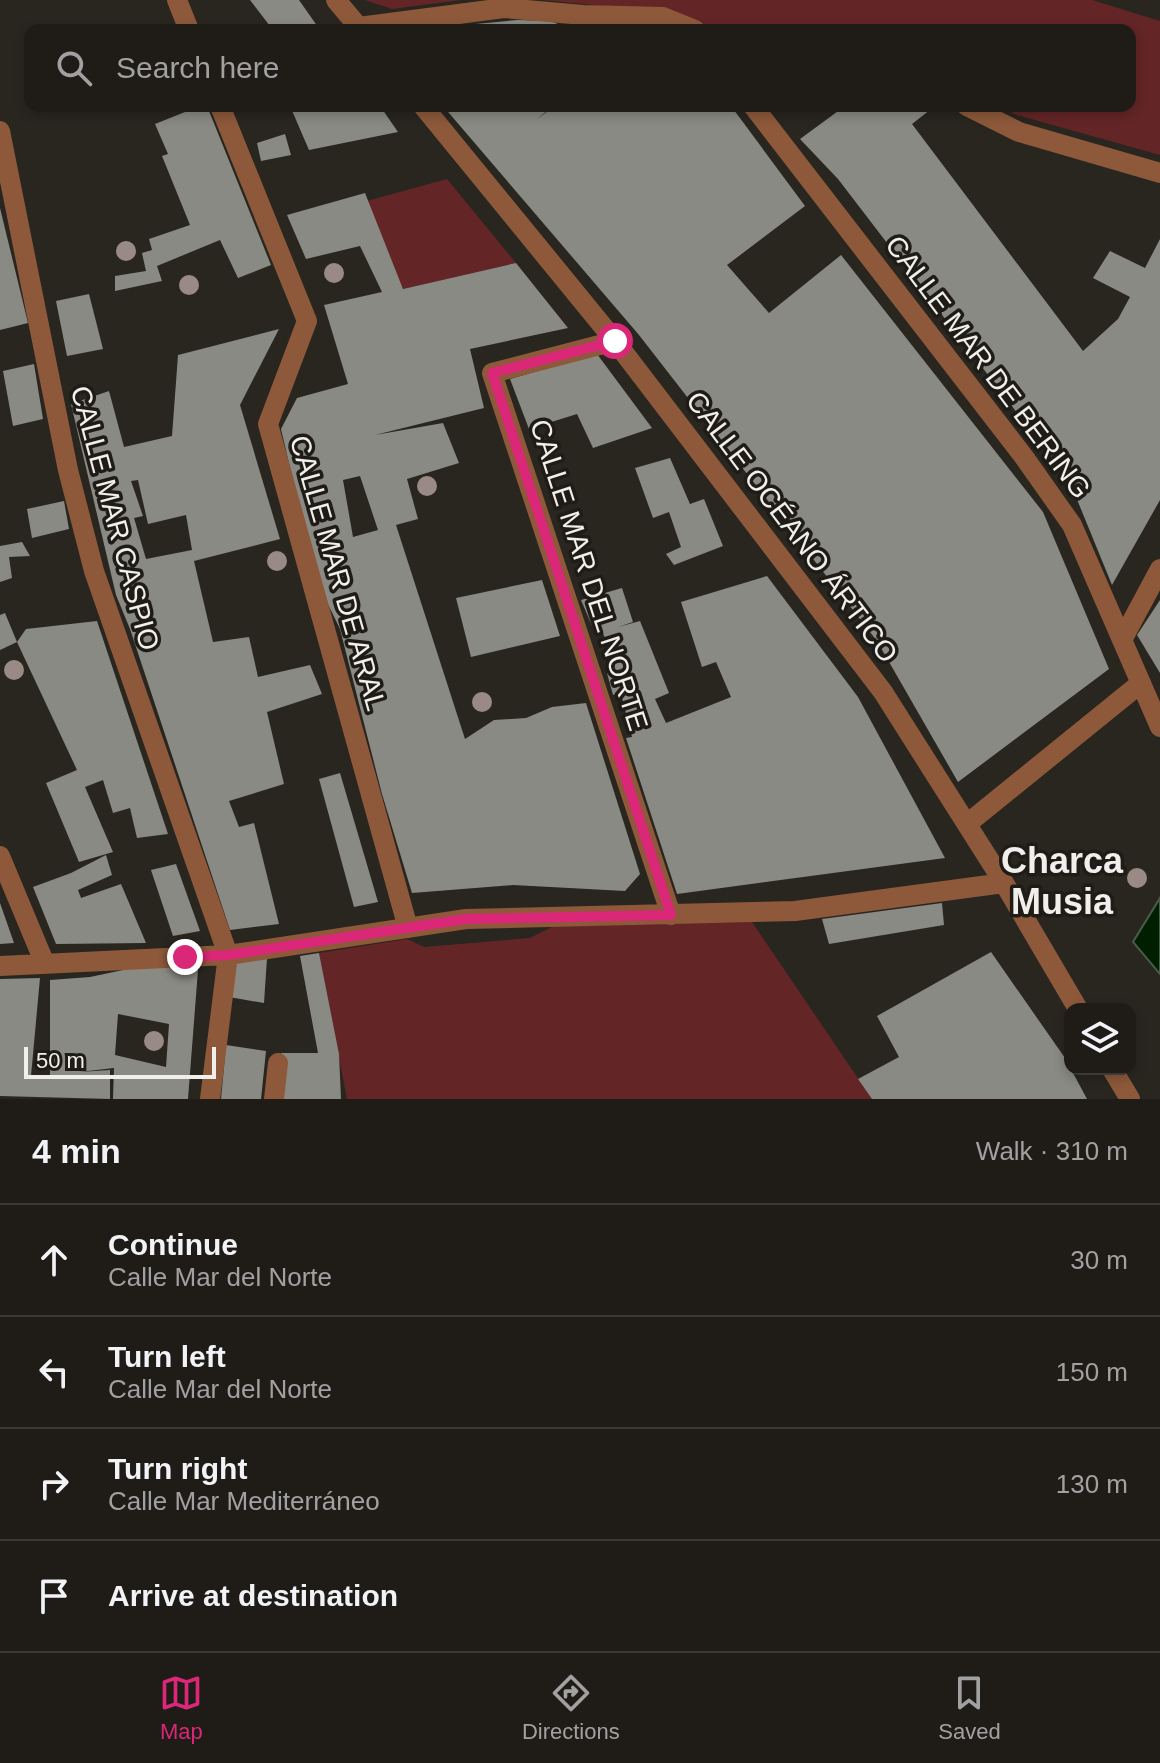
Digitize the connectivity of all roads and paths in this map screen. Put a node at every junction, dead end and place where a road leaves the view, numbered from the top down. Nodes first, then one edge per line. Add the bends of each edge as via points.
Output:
1 (177, 0) edge
2 (336, 0) edge
3 (187, 24) edge
4 (356, 24) edge
5 (394, 24) edge
6 (680, 24) edge
7 (222, 112) edge
8 (428, 112) edge
9 (758, 112) edge
10 (979, 112) edge
11 (0, 131) edge
12 (1160, 173) edge
13 (615, 341) junction
14 (1160, 569) edge
15 (1122, 640) junction
16 (1141, 683) junction
17 (1160, 727) edge
18 (967, 824) junction
19 (0, 856) edge
20 (1004, 883) junction
21 (671, 915) junction
22 (408, 928) junction
23 (228, 955) junction
24 (45, 964) junction
25 (0, 966) edge
26 (1074, 1003) edge
27 (278, 1063) dead end
28 (1116, 1075) edge
29 (210, 1099) edge
30 (274, 1099) edge
31 (1130, 1099) edge

1 - 3 street
2 - 4 street
5 - 6 street via 504,8 663,17
7 - 22 street, CALLE MAR DE ARAL via 307,321 268,424
8 - 13 street, CALLE OCÉANO ÁRTICO
9 - 15 street, CALLE MAR DE BERING via 1064,513
10 - 12 street via 1019,132
11 - 23 street, CALLE MAR CASPIO via 68,470 94,571
13 - 18 street, CALLE OCÉANO ÁRTICO via 883,692
13 - 21 street, CALLE MAR DEL NORTE via 492,373
14 - 15 street
15 - 16 street, CALLE MAR DE BERING
16 - 17 street, CALLE MAR DE BERING
16 - 18 street
18 - 20 street, CALLE OCÉANO ÁRTICO
19 - 24 street
20 - 21 street via 795,911
20 - 26 street, CALLE OCÉANO ÁRTICO
21 - 22 street via 466,919
22 - 23 street
23 - 24 street
23 - 29 street
24 - 25 street
27 - 30 street
28 - 31 street

